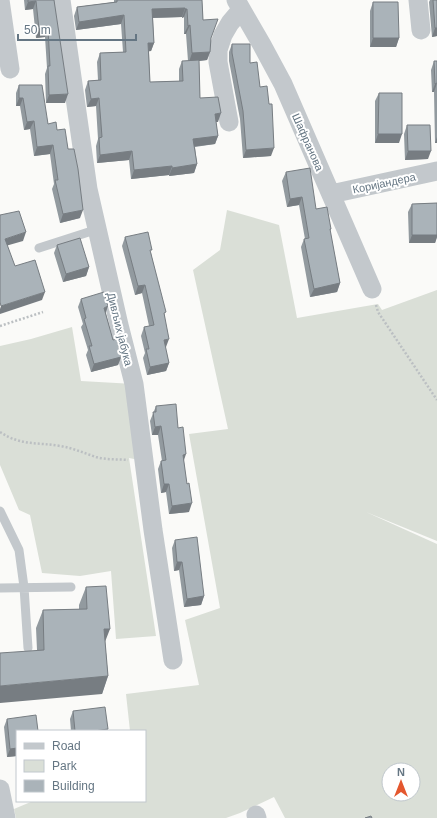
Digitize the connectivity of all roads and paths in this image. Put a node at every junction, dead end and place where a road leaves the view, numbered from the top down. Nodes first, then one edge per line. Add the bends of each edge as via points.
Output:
1 (0, 0) edge
2 (61, 0) edge
3 (418, 0) edge
4 (239, 5) edge
5 (421, 30) dead end
6 (10, 69) dead end
7 (229, 122) dead end
8 (437, 171) edge
9 (331, 194) junction
10 (98, 229) junction
11 (39, 248) dead end
12 (372, 289) joint
13 (44, 312) dead end
14 (0, 326) edge
15 (437, 400) edge
16 (0, 432) edge
17 (144, 462) junction
18 (0, 510) edge
19 (24, 587) junction
20 (71, 587) dead end
21 (0, 588) edge
22 (28, 648) dead end
23 (173, 660) dead end
24 (0, 789) edge
25 (6, 818) edge

1 - 6 street
2 - 10 street, Дивљих јабука via 88,189
3 - 5 street
4 - 7 street via 218,50
4 - 9 street, Шафранова via 283,84
8 - 9 street, Коријандера
9 - 12 street, Шафранова
10 - 11 lane
10 - 17 street, Дивљих јабука via 118,325 134,384
12 - 15 path via 378,312
13 - 14 path
16 - 17 path via 16,440 60,446 97,457
17 - 23 street, Дивљих јабука
18 - 19 lane via 19,550
19 - 20 lane
19 - 21 lane
19 - 22 lane
24 - 25 street

